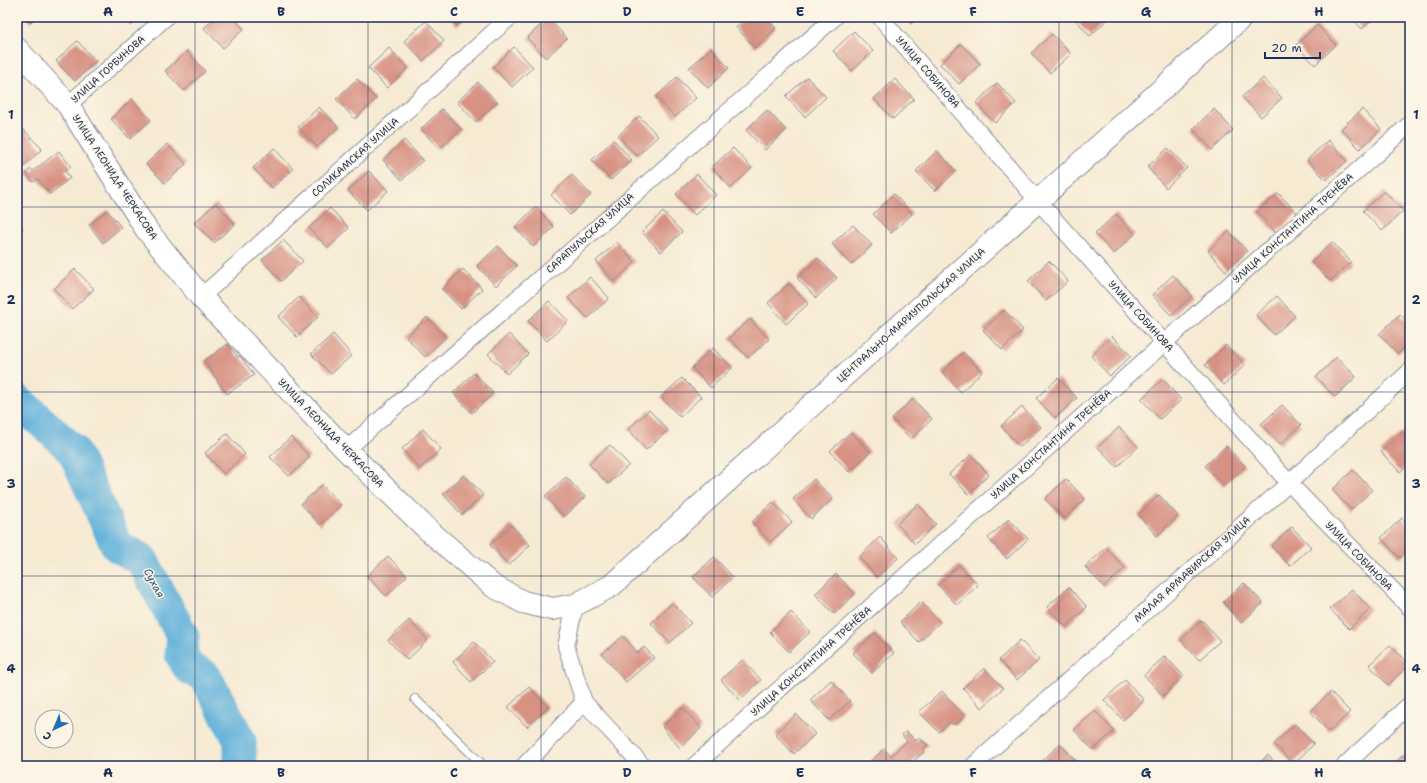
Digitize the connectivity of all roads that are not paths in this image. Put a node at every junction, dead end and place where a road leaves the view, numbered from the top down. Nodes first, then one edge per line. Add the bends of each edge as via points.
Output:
1 (166, 17) edge
2 (510, 17) edge
3 (835, 17) edge
4 (880, 17) edge
5 (1242, 17) edge
6 (17, 49) edge
7 (68, 105) junction
8 (1410, 124) edge
9 (1038, 201) junction
10 (201, 297) junction
11 (1165, 342) junction
12 (1410, 371) edge
13 (346, 450) junction
14 (1288, 483) junction
15 (575, 605) junction
16 (1410, 608) edge
17 (415, 699) dead end
18 (584, 702) junction
19 (1410, 704) edge
20 (484, 766) edge
21 (524, 766) edge
22 (643, 766) edge
23 (694, 766) edge
24 (973, 766) edge
25 (1344, 766) edge

1 - 7 street, УЛИЦА ГОРБУНОВА
2 - 10 street, СОЛИКАМСКАЯ УЛИЦА
3 - 13 street, САРАПУЛЬСКАЯ УЛИЦА
4 - 9 street, УЛИЦА СОБИНОВА
5 - 9 street, ЦЕНТРАЛЬНО-МАРИУПОЛЬСКАЯ УЛИЦА
6 - 7 street, УЛИЦА ЛЕОНИДА ЧЕРКАСОВА
7 - 10 street, УЛИЦА ЛЕОНИДА ЧЕРКАСОВА via 146,229
8 - 11 street, УЛИЦА КОНСТАНТИНА ТРЕНЁВА
9 - 11 street, УЛИЦА СОБИНОВА
9 - 15 street, ЦЕНТРАЛЬНО-МАРИУПОЛЬСКАЯ УЛИЦА via 611,586
10 - 13 street, УЛИЦА ЛЕОНИДА ЧЕРКАСОВА
11 - 14 street, УЛИЦА СОБИНОВА
11 - 23 street, УЛИЦА КОНСТАНТИНА ТРЕНЁВА
12 - 14 street, МАЛАЯ АРМАВИРСКАЯ УЛИЦА
13 - 15 street, УЛИЦА ЛЕОНИДА ЧЕРКАСОВА via 427,529 493,586 523,602 552,609
14 - 16 street, УЛИЦА СОБИНОВА
14 - 24 street, МАЛАЯ АРМАВИРСКАЯ УЛИЦА
15 - 18 street via 566,646
17 - 20 lane
18 - 21 street
18 - 22 street
19 - 25 street

